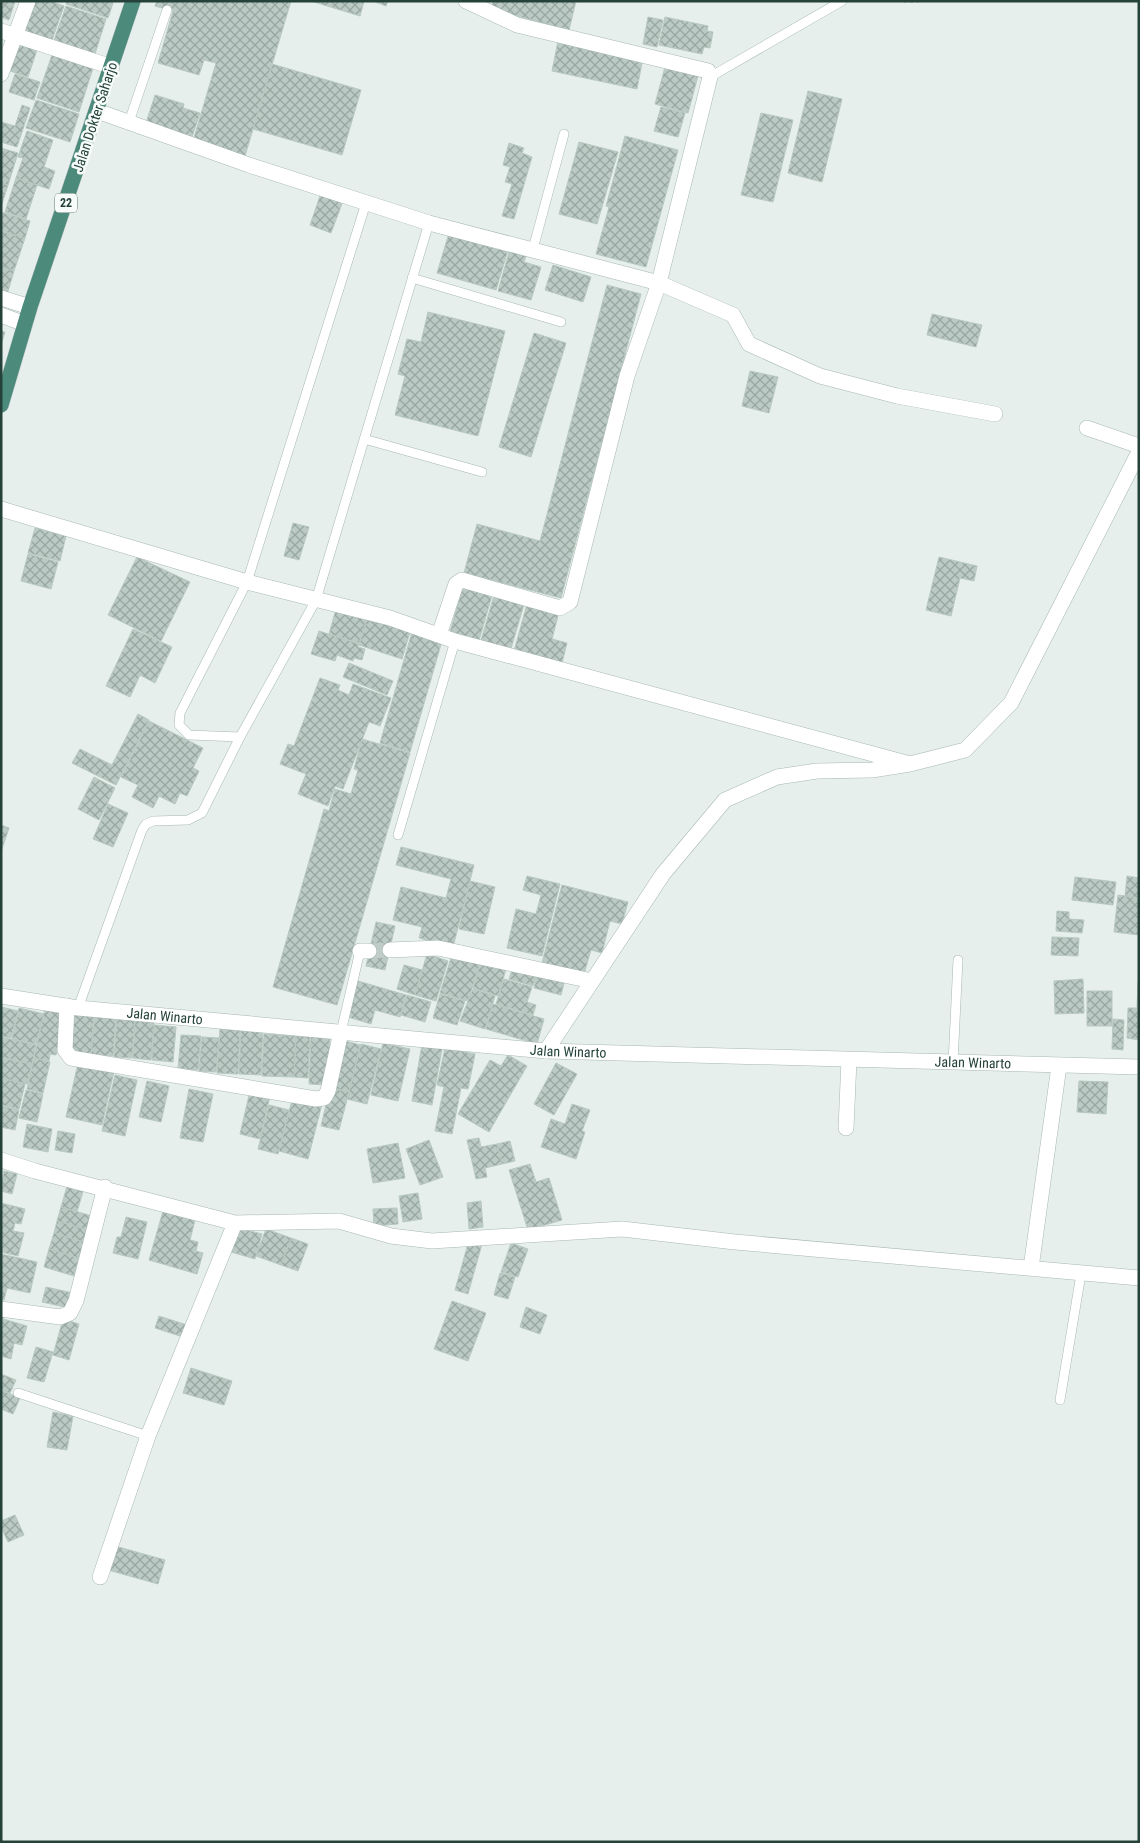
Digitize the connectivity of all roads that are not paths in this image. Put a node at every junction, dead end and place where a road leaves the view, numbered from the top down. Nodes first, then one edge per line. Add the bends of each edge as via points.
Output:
1 (28, 1) edge
2 (133, 1) edge
3 (466, 1) edge
4 (842, 1) edge
5 (167, 10) dead end
6 (7, 33) edge
7 (112, 67) junction
8 (1, 74) edge
9 (710, 77) junction
10 (98, 111) junction
11 (129, 122) junction
12 (564, 134) dead end
13 (366, 203) junction
14 (429, 223) junction
15 (533, 249) junction
16 (412, 278) junction
17 (659, 284) junction
18 (1, 298) edge
19 (30, 307) junction
20 (1, 316) edge
21 (560, 322) dead end
22 (25, 324) junction
23 (1, 405) edge
24 (995, 414) dead end
25 (1087, 428) dead end
26 (364, 439) junction
27 (1139, 446) edge
28 (1139, 452) edge
29 (482, 472) dead end
30 (1, 509) edge
31 (247, 582) junction
32 (316, 600) junction
33 (439, 635) junction
34 (455, 641) junction
35 (240, 737) junction
36 (910, 764) junction
37 (398, 835) dead end
38 (390, 950) tunnel mouth
39 (365, 951) dead end
40 (958, 960) dead end
41 (592, 981) junction
42 (1, 996) edge
43 (72, 1007) junction
44 (341, 1032) junction
45 (546, 1051) junction
46 (849, 1060) junction
47 (953, 1063) junction
48 (1059, 1066) junction
49 (1139, 1067) edge
50 (846, 1128) dead end
51 (1, 1160) edge
52 (105, 1187) junction
53 (235, 1223) junction
54 (1031, 1268) junction
55 (1081, 1274) junction
56 (1139, 1278) edge
57 (1, 1309) edge
58 (18, 1393) dead end
59 (1060, 1400) dead end
60 (148, 1436) junction
61 (100, 1577) dead end

1 - 6 street
2 - 7 highway, Jalan Dokter Saharjo / 22
3 - 9 street via 517,25 708,70
4 - 9 lane
5 - 11 lane
6 - 7 street
6 - 8 street
7 - 10 highway, Jalan Dokter Saharjo / 22
9 - 17 street
10 - 11 street
10 - 19 highway, Jalan Dokter Saharjo / 22
11 - 13 street
12 - 15 lane
13 - 14 street
13 - 31 lane
14 - 15 street
14 - 16 lane
15 - 17 street
16 - 21 lane
16 - 26 lane
17 - 24 street via 733,315 749,344 820,376 897,396
17 - 33 street via 626,376 570,602 560,608 462,580 456,584
18 - 19 street
19 - 22 highway, Jalan Dokter Saharjo / 22
20 - 22 street
22 - 23 highway, Jalan Dokter Saharjo / 22
25 - 27 street
26 - 29 lane
26 - 32 lane
28 - 36 street via 1011,703 965,750
30 - 31 street
31 - 32 street
31 - 35 lane via 180,713 179,725 189,735
32 - 33 street via 390,618
32 - 35 lane
33 - 34 street
34 - 36 street
34 - 37 lane
35 - 43 lane via 202,813 188,820 153,821 142,830
36 - 41 street via 872,770 777,776 726,800 662,874
38 - 41 street via 438,948
39 - 44 lane
40 - 47 lane
41 - 45 street
42 - 43 street, Jalan Winarto
43 - 44 street, Jalan Winarto
43 - 44 street via 65,1050 71,1058 316,1099 324,1098 328,1092
44 - 45 street, Jalan Winarto
45 - 46 street, Jalan Winarto
46 - 47 street, Jalan Winarto
46 - 50 street
47 - 48 street, Jalan Winarto
48 - 49 street, Jalan Winarto
48 - 54 street
51 - 52 street
52 - 53 street
52 - 57 street via 76,1301 70,1313 60,1317
53 - 54 street via 339,1221 391,1236 432,1242 622,1229
53 - 60 street
54 - 55 street
55 - 56 street
55 - 59 lane
58 - 60 lane
60 - 61 street

